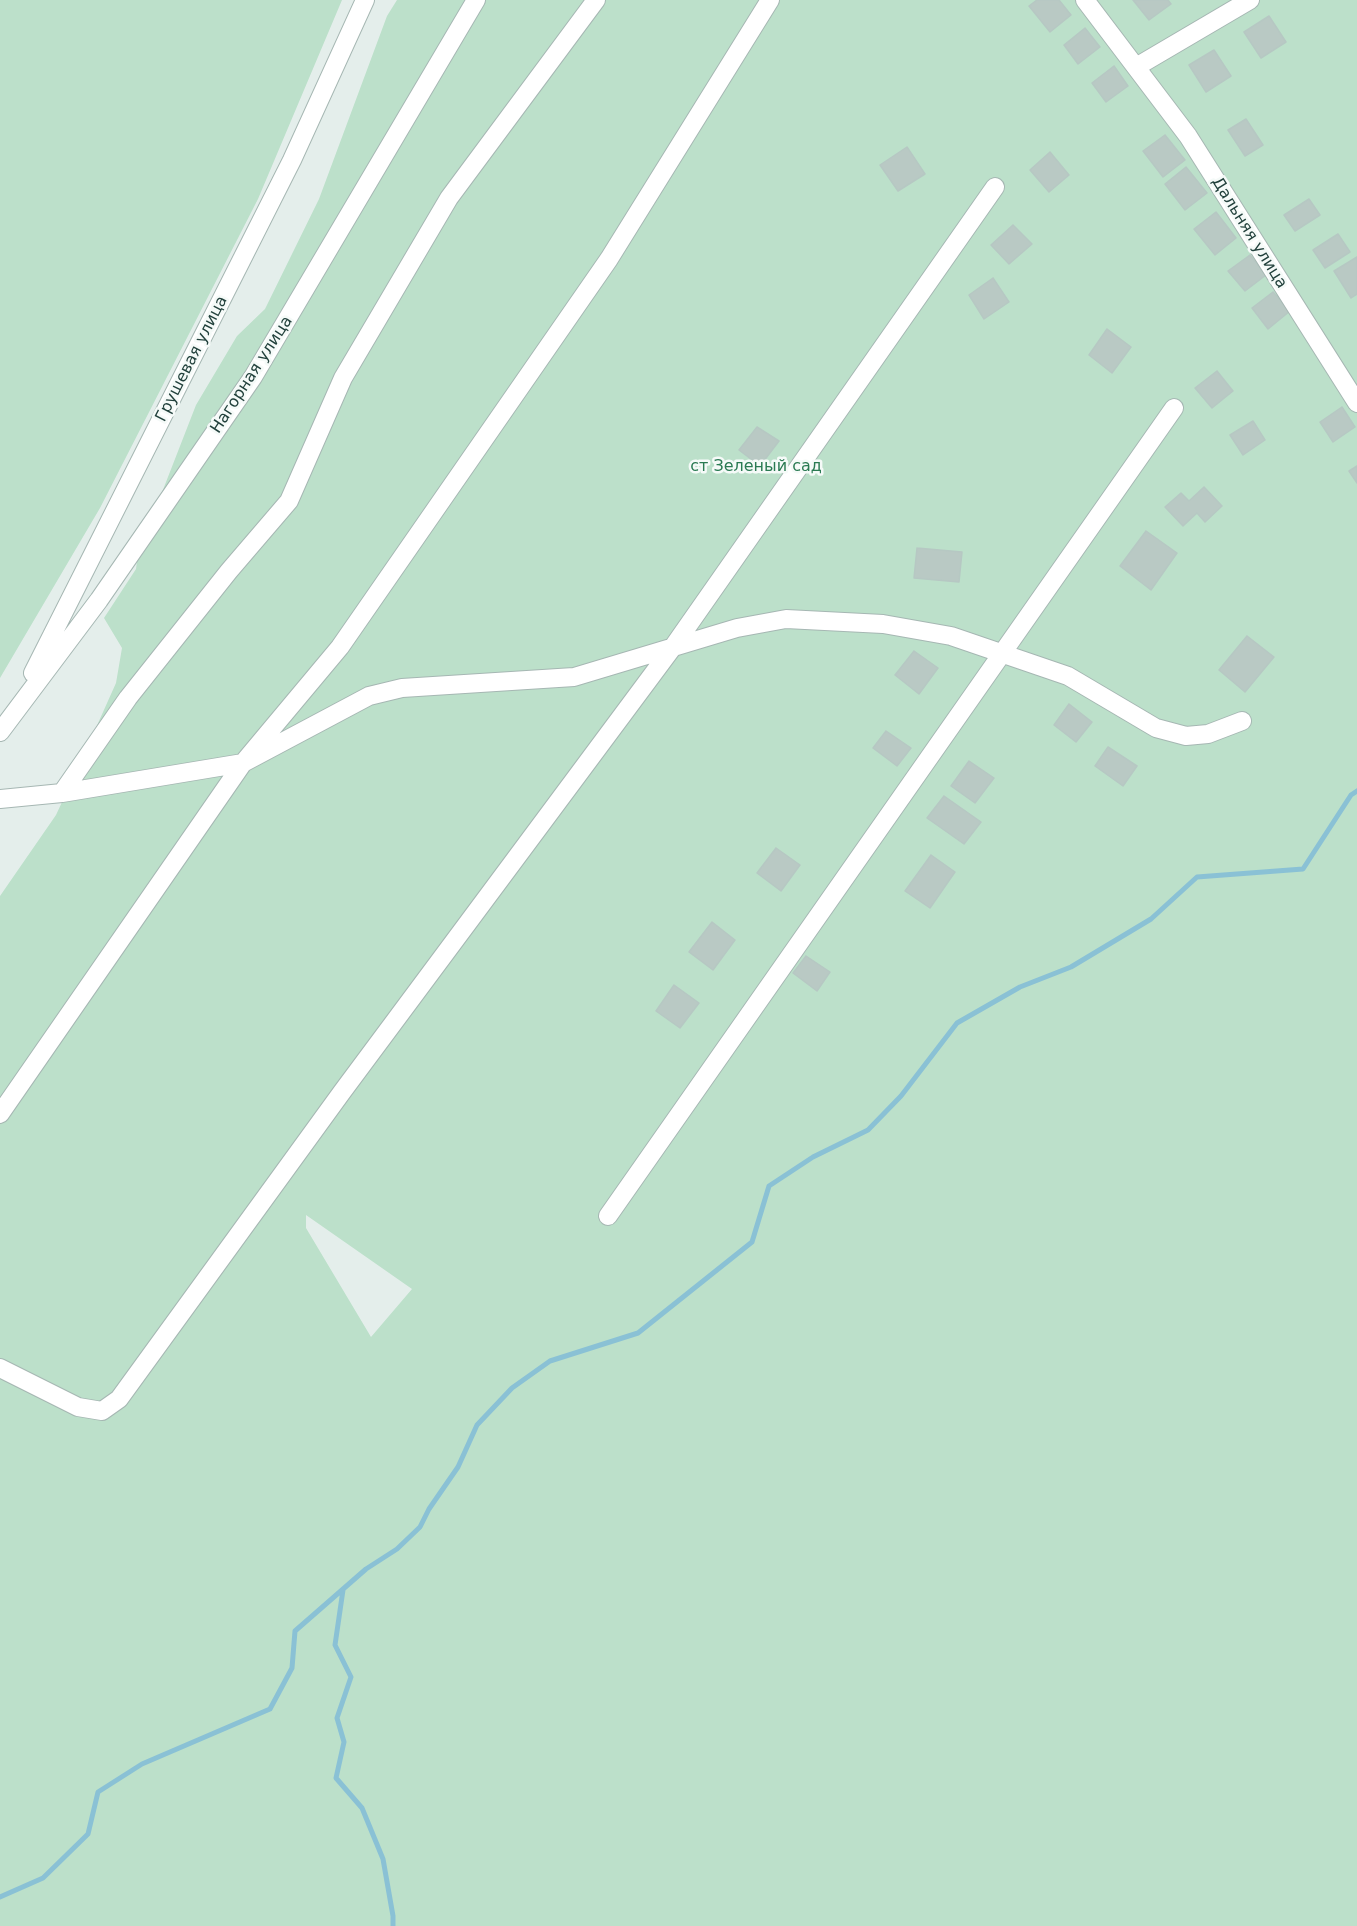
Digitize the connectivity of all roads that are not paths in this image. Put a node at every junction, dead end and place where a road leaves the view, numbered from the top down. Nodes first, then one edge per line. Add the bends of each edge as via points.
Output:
1 (365, 0) edge
2 (476, 0) edge
3 (596, 0) edge
4 (770, 0) edge
5 (1085, 0) edge
6 (1250, 0) edge
7 (1136, 67) junction
8 (995, 187) dead end
9 (1357, 403) edge
10 (1174, 408) dead end
11 (673, 647) junction
12 (1002, 654) junction
13 (12, 714) junction
14 (1242, 721) dead end
15 (0, 732) edge
16 (243, 763) junction
17 (62, 793) junction
18 (0, 799) edge
19 (0, 1114) edge
20 (608, 1216) dead end
21 (0, 1368) edge

1 - 13 street, Грушевая улица via 292,160
2 - 13 street, Нагорная улица via 253,377 99,600
3 - 17 street via 449,198 343,378 290,501 128,698
4 - 16 street via 583,298 340,647
5 - 7 street, Дальняя улица
6 - 7 street
7 - 9 street, Дальняя улица via 1188,136
8 - 11 street
10 - 12 street
11 - 12 street via 737,628 786,619 883,624 951,636
11 - 16 street via 574,677 402,688 369,696
11 - 21 street via 119,1399 102,1411 78,1407
12 - 14 street via 1068,676 1156,728 1186,736 1208,734
12 - 20 street
13 - 15 street, Нагорная улица
16 - 17 street
16 - 19 street
17 - 18 street

